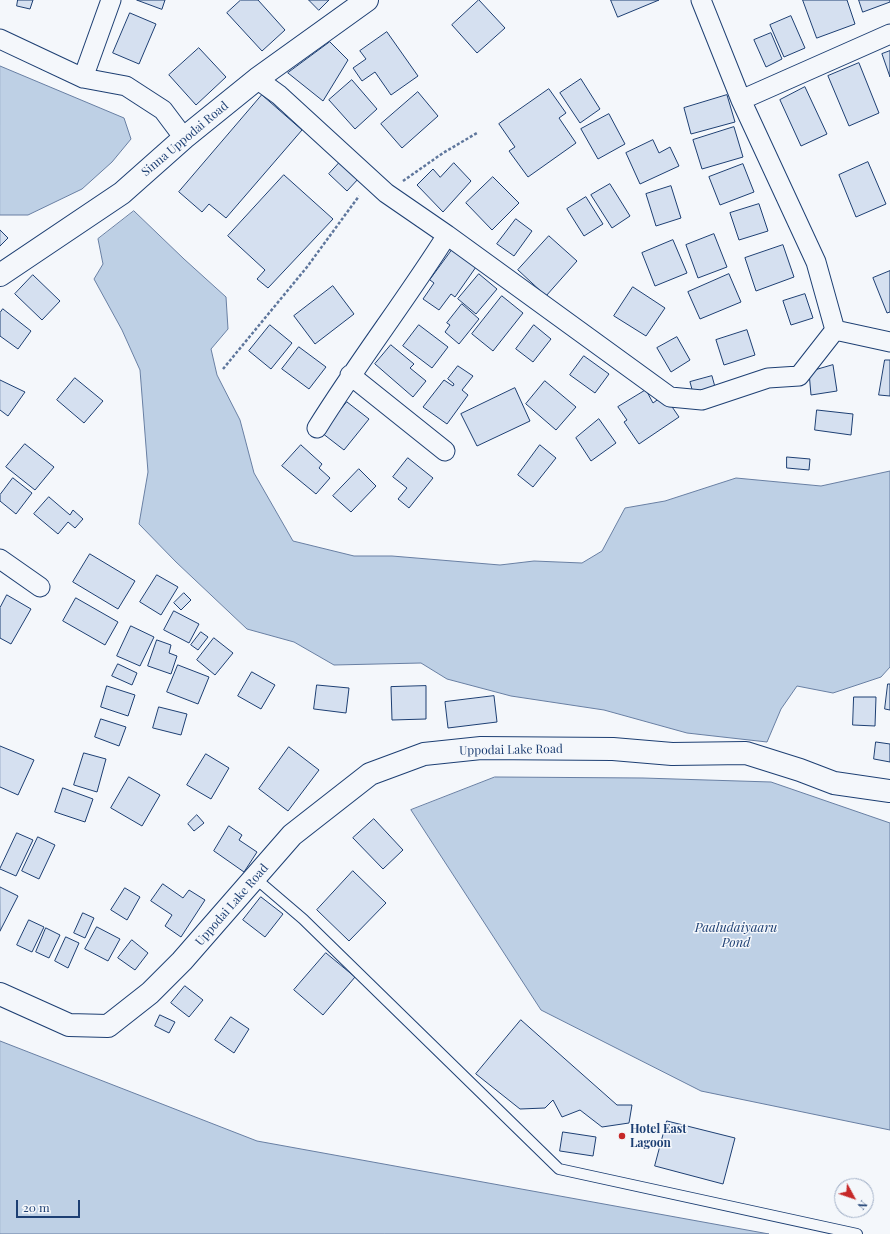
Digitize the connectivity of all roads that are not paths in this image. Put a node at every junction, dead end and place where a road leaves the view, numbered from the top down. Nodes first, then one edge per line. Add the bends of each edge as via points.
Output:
1 (111, 0) edge
2 (367, 0) edge
3 (701, 0) edge
4 (890, 34) edge
5 (0, 39) edge
6 (83, 78) junction
7 (257, 79) junction
8 (741, 100) junction
9 (184, 138) junction
10 (447, 235) junction
11 (0, 275) edge
12 (835, 330) junction
13 (890, 342) edge
14 (350, 375) junction
15 (317, 428) dead end
16 (445, 452) dead end
17 (0, 559) edge
18 (40, 587) dead end
19 (890, 791) edge
20 (255, 878) junction
21 (0, 994) edge
22 (857, 1234) edge

1 - 6 street
2 - 7 street, Sinna Uppodai Road
3 - 8 street
4 - 8 street
5 - 6 street
6 - 9 street via 126,86 163,110
7 - 9 street, Sinna Uppodai Road
7 - 10 street via 386,193
8 - 12 street via 816,262
9 - 11 street, Sinna Uppodai Road via 122,194
10 - 12 street via 670,397 702,400 768,378 799,376
10 - 14 street
12 - 13 street
14 - 15 street
14 - 16 street
17 - 18 street
19 - 20 street, Uppodai Lake Road via 834,783 746,753 672,754 613,749 481,748 424,754 370,774 292,835
20 - 21 street, Uppodai Lake Road via 182,961 150,993 108,1026 70,1025
20 - 22 lane via 303,919 559,1169

